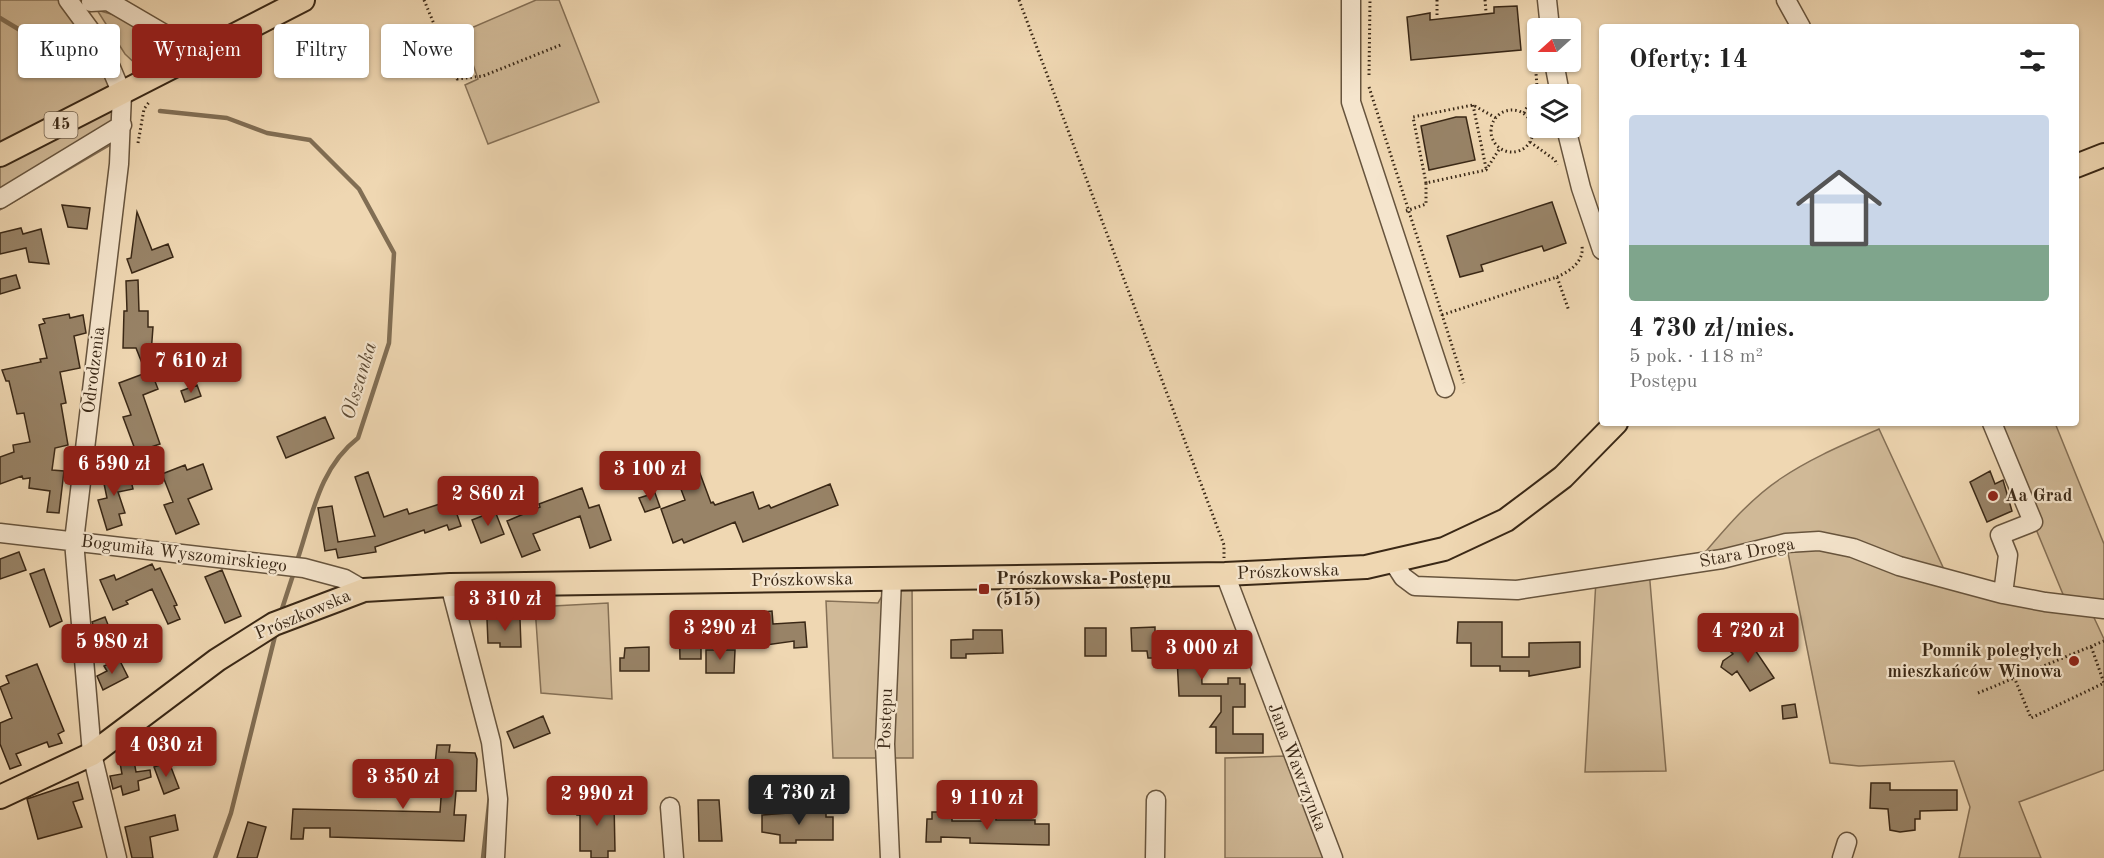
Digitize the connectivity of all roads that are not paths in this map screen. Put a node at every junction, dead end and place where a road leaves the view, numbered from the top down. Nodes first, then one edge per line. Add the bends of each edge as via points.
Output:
1 (68, 0) edge
2 (303, 0) edge
3 (1351, 0) edge
4 (1547, 0) edge
5 (1786, 0) edge
6 (91, 2) dead end
7 (1549, 18) edge
8 (147, 24) edge
9 (257, 24) edge
10 (1799, 24) edge
11 (152, 78) edge
12 (122, 94) junction
13 (122, 125) junction
14 (1568, 138) edge
15 (0, 155) edge
16 (2104, 155) edge
17 (2079, 164) edge
18 (0, 199) edge
19 (1599, 241) edge
20 (1445, 388) dead end
21 (1613, 426) edge
22 (1993, 426) edge
23 (0, 533) edge
24 (74, 541) junction
25 (1394, 563) junction
26 (1225, 574) junction
27 (892, 579) junction
28 (450, 585) junction
29 (364, 590) junction
30 (2003, 594) junction
31 (2104, 609) edge
32 (92, 754) junction
33 (0, 797) edge
34 (1155, 800) dead end
35 (670, 807) dead end
36 (117, 858) edge
37 (495, 858) edge
38 (674, 858) edge
39 (890, 858) edge
40 (1155, 858) edge
41 (1333, 858) edge

1 - 12 street via 93,33
2 - 9 main road, 45
3 - 20 street via 1351,102
4 - 7 street
5 - 10 street
6 - 8 street via 108,1
11 - 12 main road, 45
12 - 13 street, Odrodzenia
12 - 15 main road, 45
13 - 18 street
13 - 24 street, Odrodzenia
14 - 19 street
16 - 17 main road
21 - 25 main road, Prószkowska via 1563,477 1506,520 1444,549
22 - 30 street via 2033,522 2000,536 2008,555
23 - 24 street, Bogumiła Wyszomirskiego
24 - 29 street, Bogumiła Wyszomirskiego via 304,568 345,579
24 - 32 street, Odrodzenia
25 - 26 main road, Prószkowska via 1333,571
25 - 30 street, Stara Droga via 1415,586 1517,590 1722,559 1786,543 1819,541
26 - 27 main road, Prószkowska
26 - 41 street, Jana Wawrzynka
27 - 28 main road, Prószkowska
27 - 39 street, Postępu via 885,744
28 - 29 main road, Prószkowska
28 - 37 street via 491,742 498,799
29 - 32 main road, Prószkowska via 284,620 217,660
30 - 31 street, Stara Droga
32 - 33 main road, Prószkowska
32 - 36 street, Odrodzenia
34 - 40 street
35 - 38 street

